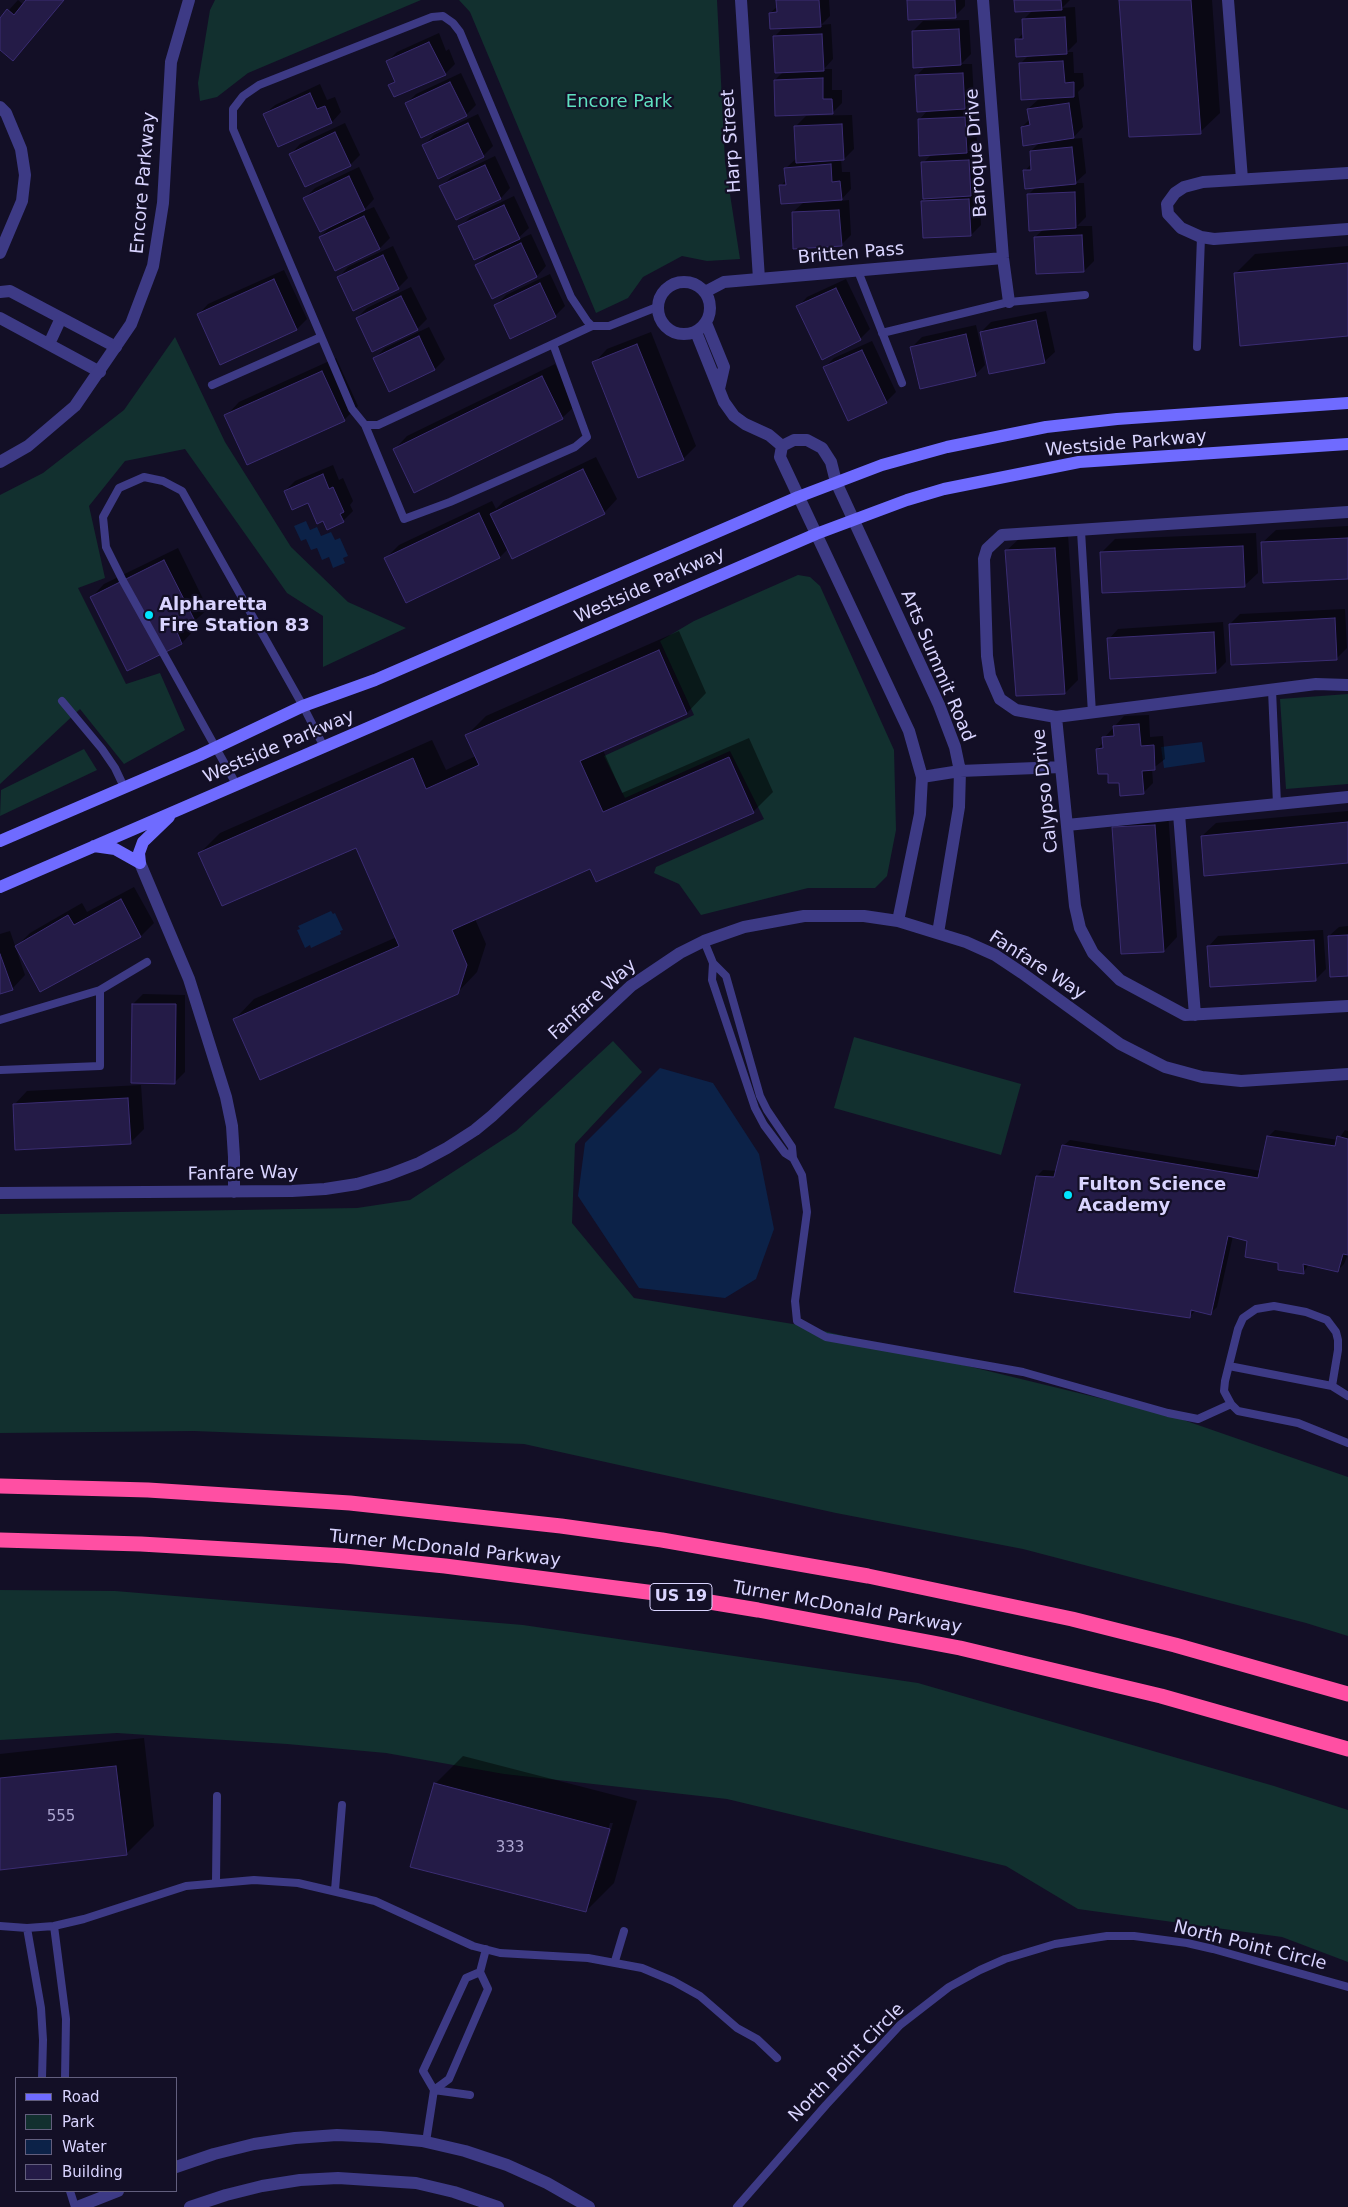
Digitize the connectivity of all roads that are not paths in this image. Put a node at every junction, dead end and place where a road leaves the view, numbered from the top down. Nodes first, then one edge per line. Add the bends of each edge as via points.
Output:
1 (190, 0) edge
2 (741, 0) edge
3 (983, 0) edge
4 (1228, 0) edge
5 (0, 107) edge
6 (1348, 173) edge
7 (1242, 179) junction
8 (1348, 229) edge
9 (1201, 237) junction
10 (0, 254) edge
11 (1003, 258) junction
12 (858, 272) junction
13 (759, 279) junction
14 (0, 292) edge
15 (705, 292) junction
16 (1086, 295) dead end
17 (1009, 302) junction
18 (657, 307) junction
19 (0, 318) edge
20 (61, 318) junction
21 (706, 323) junction
22 (592, 326) junction
23 (696, 332) junction
24 (882, 332) junction
25 (321, 337) junction
26 (49, 344) junction
27 (553, 344) junction
28 (116, 347) junction
29 (1197, 347) dead end
30 (100, 372) junction
31 (902, 384) dead end
32 (212, 385) dead end
33 (719, 389) junction
34 (1348, 402) edge
35 (365, 425) junction
36 (1348, 444) edge
37 (782, 446) junction
38 (0, 462) edge
39 (836, 482) junction
40 (798, 497) junction
41 (1348, 512) edge
42 (853, 520) junction
43 (1081, 531) junction
44 (816, 534) junction
45 (1348, 684) edge
46 (1272, 690) junction
47 (62, 701) dead end
48 (303, 706) junction
49 (1092, 712) junction
50 (1056, 717) junction
51 (216, 747) junction
52 (324, 747) junction
53 (1061, 767) junction
54 (960, 771) junction
55 (922, 777) junction
56 (236, 784) junction
57 (124, 787) junction
58 (1348, 796) edge
59 (1277, 804) junction
60 (183, 807) junction
61 (1179, 814) junction
62 (1067, 825) junction
63 (0, 841) edge
64 (94, 846) junction
65 (140, 863) junction
66 (0, 886) edge
67 (898, 921) junction
68 (938, 933) junction
69 (704, 941) junction
70 (148, 962) dead end
71 (713, 963) junction
72 (100, 990) junction
73 (1348, 1006) edge
74 (1195, 1015) junction
75 (0, 1020) edge
76 (0, 1070) edge
77 (1348, 1074) edge
78 (793, 1158) junction
79 (234, 1192) junction
80 (0, 1193) edge
81 (1229, 1366) junction
82 (1332, 1386) junction
83 (1348, 1396) edge
84 (1231, 1404) junction
85 (1348, 1442) edge
86 (0, 1486) edge
87 (0, 1540) edge
88 (1348, 1694) edge
89 (1348, 1749) edge
90 (217, 1796) dead end
91 (342, 1805) dead end
92 (216, 1882) junction
93 (336, 1890) junction
94 (0, 1926) edge
95 (54, 1926) junction
96 (27, 1928) junction
97 (624, 1931) dead end
98 (486, 1949) junction
99 (615, 1962) junction
100 (480, 1972) junction
101 (1348, 1987) edge
102 (777, 2058) dead end
103 (42, 2077) edge
104 (65, 2077) edge
105 (434, 2090) junction
106 (470, 2095) dead end
107 (426, 2142) junction
108 (178, 2166) edge
109 (70, 2192) edge
110 (115, 2192) edge
111 (76, 2207) edge
112 (190, 2207) edge
113 (498, 2207) edge
114 (589, 2207) edge
115 (737, 2207) edge

1 - 28 street, Encore Parkway via 171,62 163,203 153,266 130,324
2 - 13 street, Harp Street
3 - 11 street, Baroque Drive
4 - 7 street
5 - 10 street via 6,113 21,149 25,175 22,200
6 - 7 street
7 - 9 street via 1184,187 1167,204 1168,214 1181,228
8 - 9 street
9 - 29 lane
11 - 12 street, Britten Pass
11 - 17 street, Baroque Drive
12 - 13 street, Britten Pass
12 - 24 lane
13 - 15 street, Britten Pass via 724,282
14 - 20 street via 10,291
15 - 18 street via 691,283 673,284 660,295
15 - 21 street via 710,309
16 - 17 lane
17 - 24 lane
18 - 22 lane via 609,326
18 - 23 street via 660,321 673,333
19 - 26 street
20 - 26 street
20 - 28 street
21 - 23 street
21 - 33 street via 724,367
22 - 25 lane via 571,297 460,32 443,16 432,17 259,86 243,96 233,109 233,129
22 - 27 lane
23 - 33 street
24 - 31 lane
25 - 32 lane
25 - 35 lane via 352,409
26 - 30 street
27 - 35 lane via 378,425
27 - 35 lane via 588,437 575,447 450,502 404,519
28 - 30 street, Encore Parkway
30 - 38 street, Encore Parkway via 76,406 28,446
33 - 37 street via 734,416
34 - 39 main road, Westside Parkway via 1046,427 916,455
36 - 42 main road, Westside Parkway via 1079,462 944,488
37 - 39 street, Arts Summit Road via 794,440 807,440 822,448 831,462
37 - 40 street via 780,457
39 - 40 main road, Westside Parkway
39 - 42 street, Arts Summit Road
40 - 44 street
40 - 48 main road, Westside Parkway via 375,680
41 - 43 street, Calypso Drive
42 - 44 main road, Westside Parkway
42 - 54 street, Arts Summit Road via 948,726
43 - 49 lane
43 - 50 street, Calypso Drive via 1002,535 987,549 984,559 987,656 995,692 1016,710
44 - 52 main road, Westside Parkway
44 - 55 street via 909,731
45 - 46 street via 1316,684
46 - 49 street
46 - 59 lane
47 - 57 lane via 102,749
48 - 51 main road, Westside Parkway
48 - 51 lane via 182,491 144,477 119,488 103,517 106,546
48 - 52 lane
49 - 50 street
50 - 53 street, Calypso Drive
51 - 56 lane
51 - 57 main road, Westside Parkway
52 - 56 main road, Westside Parkway
53 - 54 street
53 - 62 street, Calypso Drive
54 - 55 street
54 - 68 street, Arts Summit Road via 959,807
55 - 67 street via 920,814
56 - 60 main road, Westside Parkway
57 - 63 main road, Westside Parkway
58 - 59 street
59 - 61 street
60 - 64 main road, Westside Parkway
60 - 65 main road via 143,842
61 - 62 street
61 - 74 street
62 - 74 street, Calypso Drive via 1075,906 1080,928 1093,953 1128,984 1185,1016
64 - 65 main road via 115,850
64 - 66 main road, Westside Parkway
65 - 79 street via 189,980 226,1097 232,1126
67 - 68 street, Fanfare Way
67 - 69 street, Fanfare Way via 864,916 804,916 744,927
68 - 77 street, Fanfare Way via 994,955 1120,1044 1165,1067 1202,1077 1241,1081
69 - 71 lane
69 - 79 street, Fanfare Way via 631,986 492,1116 447,1148 411,1166 357,1184 325,1189
70 - 72 lane
71 - 78 lane via 726,976 760,1096 792,1147
71 - 78 lane via 712,980 755,1108 785,1153
72 - 75 lane
72 - 76 lane via 100,1066
73 - 74 street, Calypso Drive
78 - 84 lane via 802,1175 806,1212 796,1300 797,1321 826,1337 1023,1372 1198,1419
79 - 80 street, Fanfare Way
81 - 82 lane
81 - 82 lane via 1238,1329 1245,1316 1267,1306 1294,1310 1327,1320 1336,1332 1338,1350
81 - 84 lane via 1224,1391
82 - 83 lane
84 - 85 lane via 1238,1411 1298,1424
86 - 88 highway, Turner McDonald Parkway via 148,1490 350,1503 662,1540 868,1576 1053,1615 1175,1645
87 - 89 highway, Turner McDonald Parkway / US 19 via 142,1544 345,1556 655,1593 960,1648 1161,1696
90 - 92 lane
91 - 93 lane
92 - 93 lane via 254,1880
92 - 95 lane via 186,1886
93 - 98 lane via 375,1901
94 - 96 lane
95 - 96 lane
95 - 104 lane via 65,2009
96 - 103 lane via 41,2008
97 - 99 lane
98 - 99 lane via 500,1953
98 - 100 lane
99 - 102 lane via 642,1968 700,1996
100 - 105 lane via 488,1989 449,2079
100 - 105 lane via 466,1978 423,2071
101 - 115 lane, North Point Circle via 1204,1947 1134,1936 1081,1940 1040,1948 1005,1960 949,1987 900,2025
105 - 106 lane
105 - 107 lane
107 - 108 street via 354,2136 295,2138 230,2150
107 - 114 street via 508,2166
109 - 111 lane
110 - 111 street
112 - 113 street via 262,2186 338,2178 416,2183

